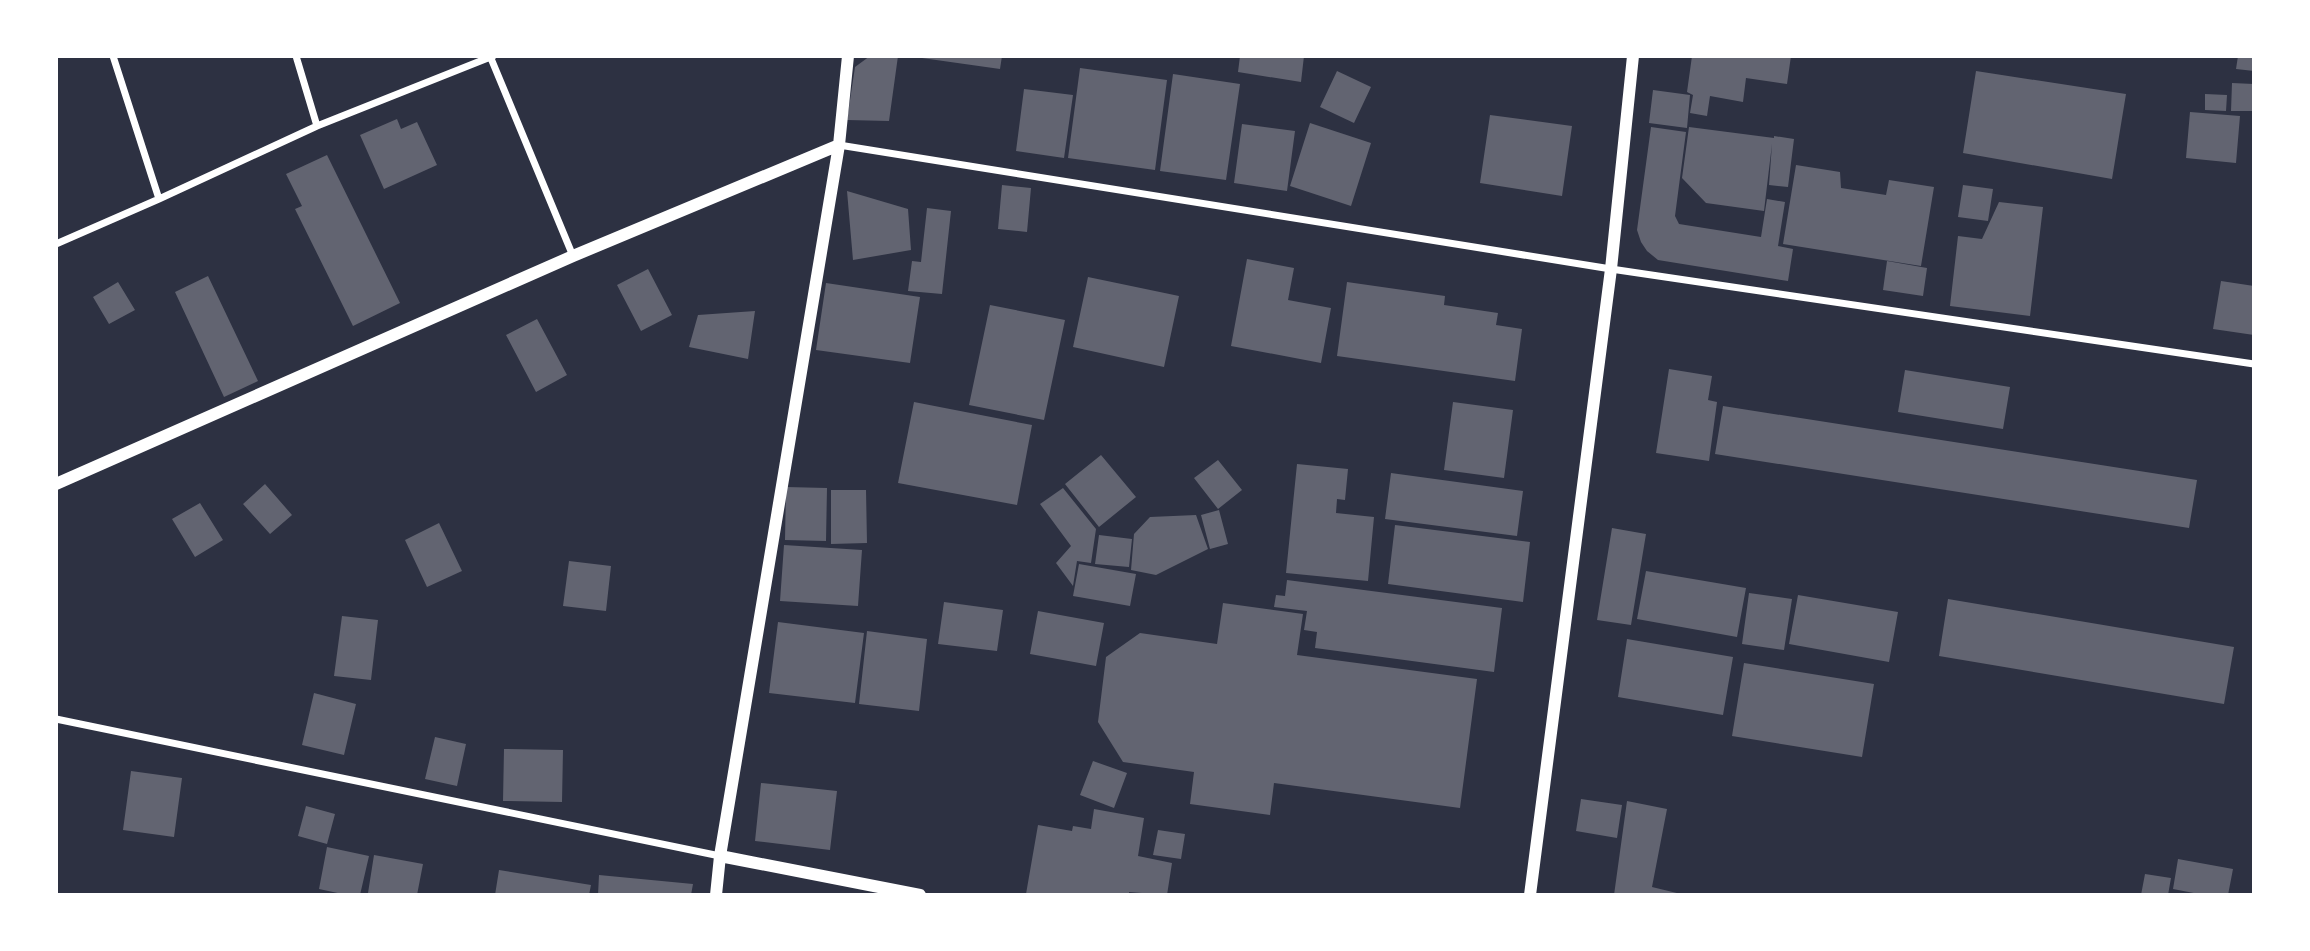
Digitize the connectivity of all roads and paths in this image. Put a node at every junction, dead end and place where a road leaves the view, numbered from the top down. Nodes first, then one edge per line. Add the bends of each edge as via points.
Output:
1 (113, 56) edge
2 (296, 56) edge
3 (491, 56) edge
4 (848, 56) edge
5 (1633, 56) edge
6 (317, 126) junction
7 (839, 145) junction
8 (159, 200) junction
9 (56, 244) edge
10 (573, 256) junction
11 (1611, 269) junction
12 (2254, 364) edge
13 (56, 484) edge
14 (56, 719) edge
15 (720, 856) junction
16 (716, 895) edge
17 (920, 895) edge
18 (1530, 895) edge

1 - 8 street
2 - 6 street
3 - 6 street
3 - 10 street
4 - 7 street
5 - 11 street
6 - 8 street
7 - 10 street
7 - 11 street
7 - 15 street
8 - 9 street
10 - 13 street
11 - 12 street
11 - 18 street
14 - 15 street
15 - 16 street
15 - 17 street

